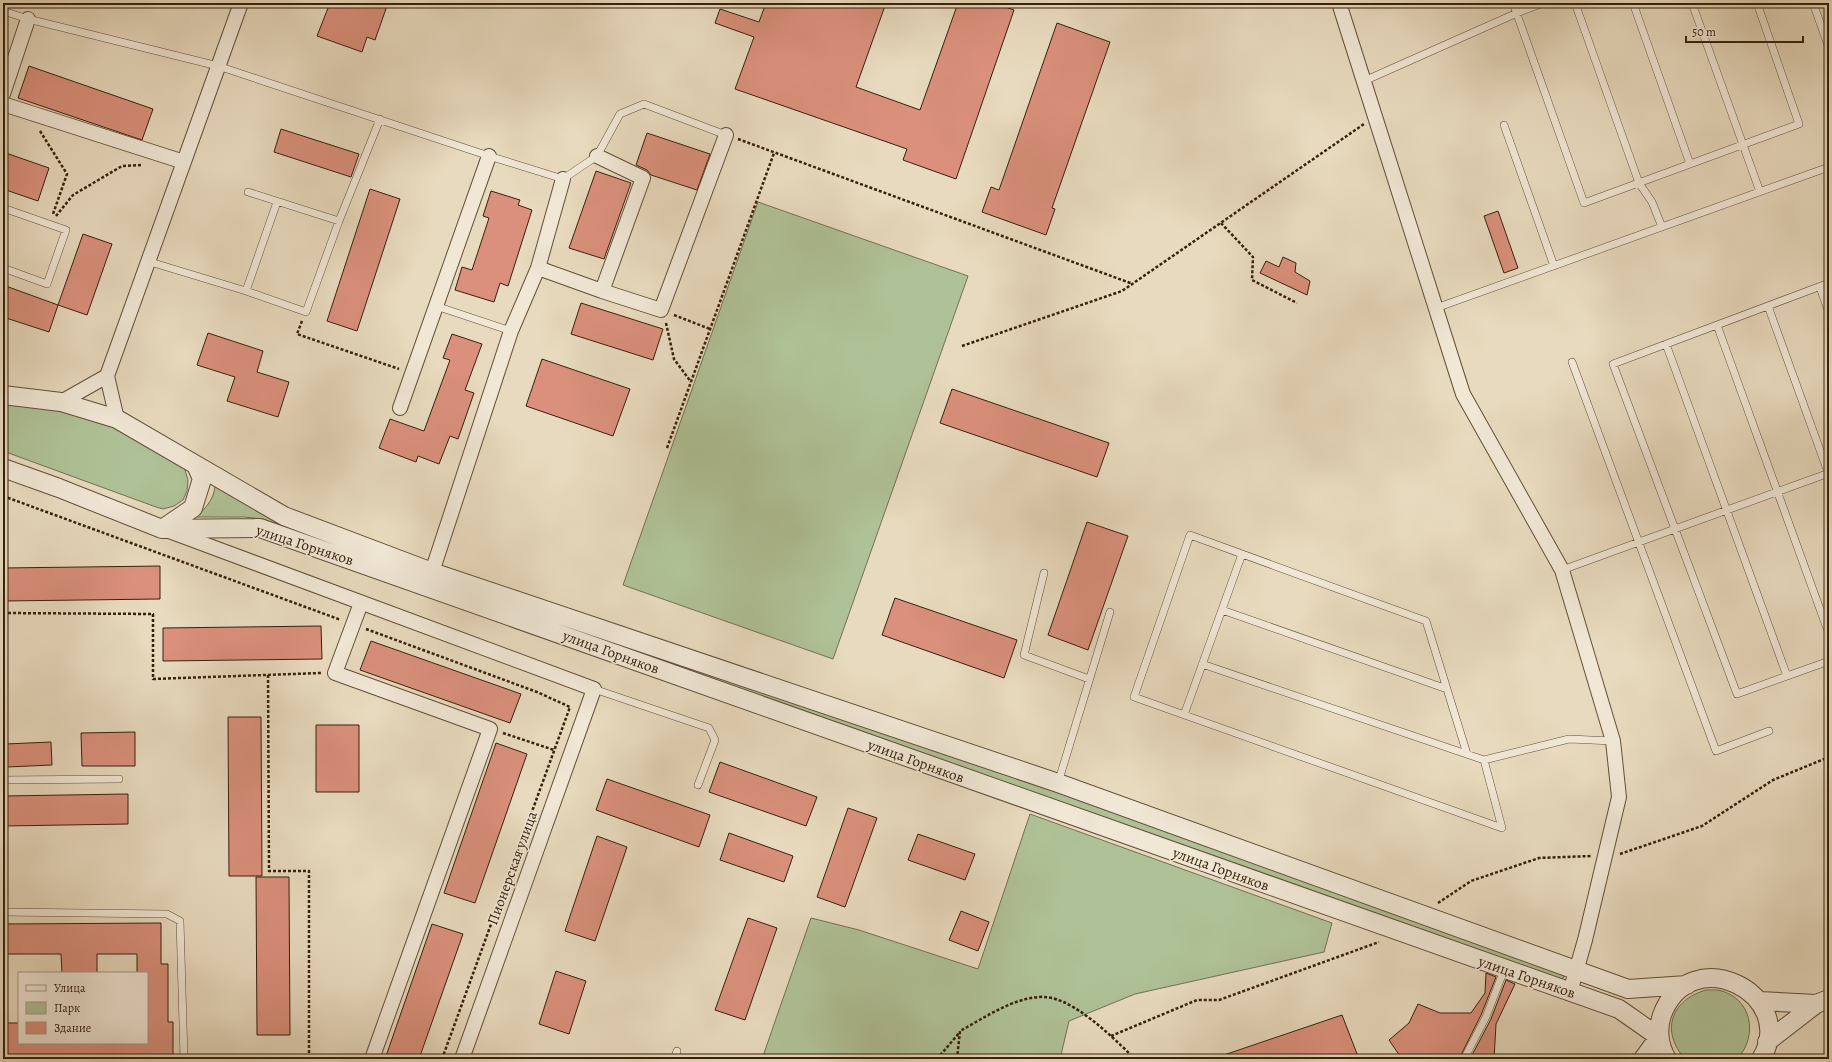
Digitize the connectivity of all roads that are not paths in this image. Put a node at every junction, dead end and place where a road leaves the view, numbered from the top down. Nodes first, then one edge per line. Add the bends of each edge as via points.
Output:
1 (241, 3) edge
2 (1339, 3) edge
3 (1513, 3) edge
4 (1543, 3) edge
5 (1574, 3) edge
6 (1632, 3) edge
7 (1692, 3) edge
8 (1757, 3) edge
9 (1813, 3) edge
10 (3, 11) edge
11 (1517, 12) junction
12 (28, 19) junction
13 (1829, 48) edge
14 (218, 66) junction
15 (1364, 81) junction
16 (3, 94) edge
17 (3, 104) edge
18 (380, 119) junction
19 (1504, 125) dead end
20 (726, 135) joint
21 (1743, 145) junction
22 (488, 156) junction
23 (597, 156) junction
24 (184, 162) junction
25 (1690, 164) junction
26 (1829, 167) edge
27 (563, 179) junction
28 (1639, 183) junction
29 (248, 192) dead end
30 (1760, 192) junction
31 (277, 202) junction
32 (3, 208) edge
33 (338, 221) junction
34 (1662, 227) junction
35 (147, 261) junction
36 (1554, 266) junction
37 (3, 268) edge
38 (538, 268) junction
39 (1829, 283) edge
40 (1820, 287) junction
41 (246, 291) junction
42 (602, 291) junction
43 (436, 306) junction
44 (1768, 306) junction
45 (1436, 308) junction
46 (1829, 313) edge
47 (1717, 325) junction
48 (511, 331) junction
49 (1666, 344) junction
50 (1572, 362) dead end
51 (107, 376) junction
52 (3, 394) edge
53 (61, 402) junction
54 (400, 408) dead end
55 (117, 419) junction
56 (196, 465) junction
57 (3, 468) edge
58 (1829, 474) edge
59 (1778, 492) junction
60 (1727, 510) junction
61 (162, 529) junction
62 (1675, 529) junction
63 (1639, 542) junction
64 (1242, 554) junction
65 (1562, 570) junction
66 (432, 572) junction
67 (1044, 573) dead end
68 (361, 603) junction
69 (1222, 610) junction
70 (1110, 612) dead end
71 (1829, 634) edge
72 (1829, 661) edge
73 (1202, 664) junction
74 (1787, 676) junction
75 (1090, 679) junction
76 (1447, 688) junction
77 (594, 689) junction
78 (1184, 715) junction
79 (1769, 731) dead end
80 (1613, 741) junction
81 (1467, 754) junction
82 (1484, 760) junction
83 (119, 779) dead end
84 (3, 780) edge
85 (1058, 783) junction
86 (698, 785) dead end
87 (3, 912) edge
88 (1504, 970) junction
89 (1577, 970) junction
90 (1687, 985) junction
91 (1570, 992) junction
92 (1759, 1001) junction
93 (1823, 1002) edge
94 (1659, 1037) junction
95 (677, 1051) dead end
96 (1764, 1054) edge
97 (184, 1059) edge
98 (372, 1059) edge
99 (462, 1059) edge
100 (674, 1059) edge
101 (1464, 1059) edge
102 (1643, 1059) edge
103 (1667, 1059) edge

1 - 14 street
2 - 15 street
3 - 11 lane
4 - 11 lane
5 - 28 lane
6 - 25 lane
7 - 21 lane
8 - 21 lane via 1800,124
9 - 13 lane
10 - 12 lane
11 - 15 lane
11 - 28 lane via 1584,203
12 - 14 lane
12 - 16 street
14 - 18 lane
14 - 24 street
15 - 45 street
17 - 24 street
18 - 22 lane
18 - 33 lane
19 - 36 lane
20 - 23 lane via 644,104 620,114
20 - 42 street via 661,310
21 - 25 lane
21 - 30 lane
22 - 27 lane
22 - 43 street
23 - 27 lane
23 - 42 street via 643,178
24 - 35 street
25 - 28 lane
26 - 30 lane
27 - 38 street
28 - 34 lane via 1652,202
29 - 31 lane
30 - 34 lane
31 - 33 lane
31 - 41 lane
32 - 37 lane via 66,230 47,284
33 - 41 lane via 306,312
34 - 36 lane
35 - 41 lane
35 - 51 street
36 - 45 lane
38 - 42 street
38 - 48 street
39 - 40 lane
40 - 44 lane
40 - 46 lane
43 - 48 lane
43 - 54 street
44 - 47 lane
44 - 58 lane
45 - 65 street via 1463,394
47 - 49 lane
47 - 59 lane
48 - 66 street
49 - 60 lane
49 - 62 lane via 1613,364
50 - 63 lane
51 - 53 street
51 - 55 street
52 - 53 street, улица Горняков
53 - 55 street, улица Горняков
55 - 56 street, улица Горняков
56 - 61 street via 202,479 193,508
56 - 66 street, улица Горняков via 284,516
57 - 61 street, улица Горняков
58 - 59 lane
59 - 60 lane
59 - 71 lane
60 - 62 lane
60 - 74 lane
61 - 68 street, улица Горняков
61 - 88 street, улица Горняков via 260,528
62 - 63 lane
62 - 74 lane via 1737,694
63 - 65 lane
63 - 79 lane via 1716,751
64 - 69 lane
64 - 76 lane via 1426,621
64 - 78 lane via 1190,535 1134,697
65 - 80 street
66 - 85 street, улица Горняков
67 - 75 lane via 1024,654
68 - 77 street, улица Горняков
68 - 98 street via 335,673 490,729
69 - 73 lane
69 - 76 lane
70 - 75 lane
72 - 74 lane
73 - 78 lane
73 - 81 lane
75 - 85 lane
76 - 81 lane
77 - 86 lane via 709,728 715,740
77 - 99 street, Пионерская улица
78 - 82 lane via 1502,828
80 - 82 lane via 1569,739
80 - 89 street via 1619,797
81 - 82 lane
83 - 84 lane
85 - 89 street, улица Горняков
87 - 97 lane via 167,914 180,921
88 - 91 street, улица Горняков
88 - 101 lane via 1486,1017
89 - 90 street, улица Горняков via 1628,989
89 - 91 street
90 - 92 street via 1702,979 1718,978 1747,989
90 - 94 street via 1674,994 1665,1007 1660,1021
91 - 94 street, улица Горняков via 1619,1009
92 - 93 street
92 - 96 street via 1768,1028
93 - 96 street
94 - 102 street
94 - 103 street
95 - 100 lane

